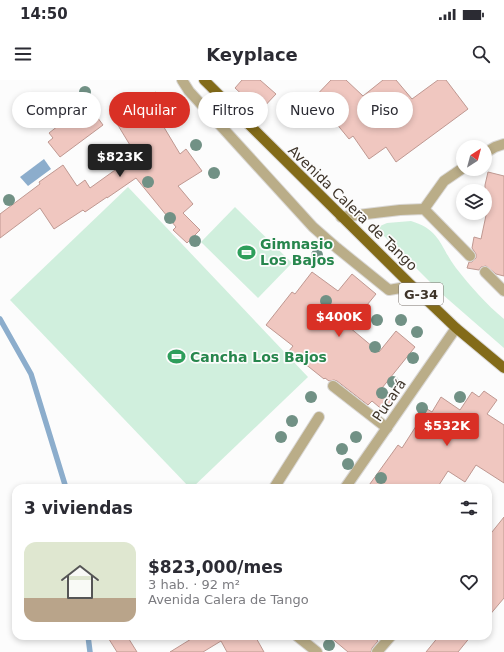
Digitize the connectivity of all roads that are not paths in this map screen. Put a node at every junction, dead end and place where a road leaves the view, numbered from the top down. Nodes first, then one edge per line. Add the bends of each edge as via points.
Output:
1 (182, 80) edge
2 (204, 80) edge
3 (504, 144) edge
4 (492, 149) edge
5 (456, 173) edge
6 (424, 209) junction
7 (341, 217) junction
8 (470, 256) dead end
9 (485, 272) dead end
10 (412, 286) junction
11 (504, 291) edge
12 (456, 328) junction
13 (504, 368) edge
14 (333, 386) dead end
15 (319, 417) dead end
16 (387, 428) junction
17 (277, 484) edge
18 (348, 484) edge
19 (302, 640) edge
20 (388, 640) edge
21 (317, 652) edge
22 (377, 652) edge

1 - 10 street via 189,91 322,235 389,290
2 - 7 main road, Avenida Calera de Tango / G-34
3 - 4 street
5 - 6 street via 444,181
6 - 7 street
6 - 8 street
7 - 10 main road, Avenida Calera de Tango / G-34
9 - 11 street
10 - 12 main road, Avenida Calera de Tango / G-34
12 - 13 main road, Avenida Calera de Tango / G-34
12 - 16 street, Pucará
14 - 16 street
15 - 17 street
16 - 18 street, Pucará
19 - 21 street
20 - 22 street

